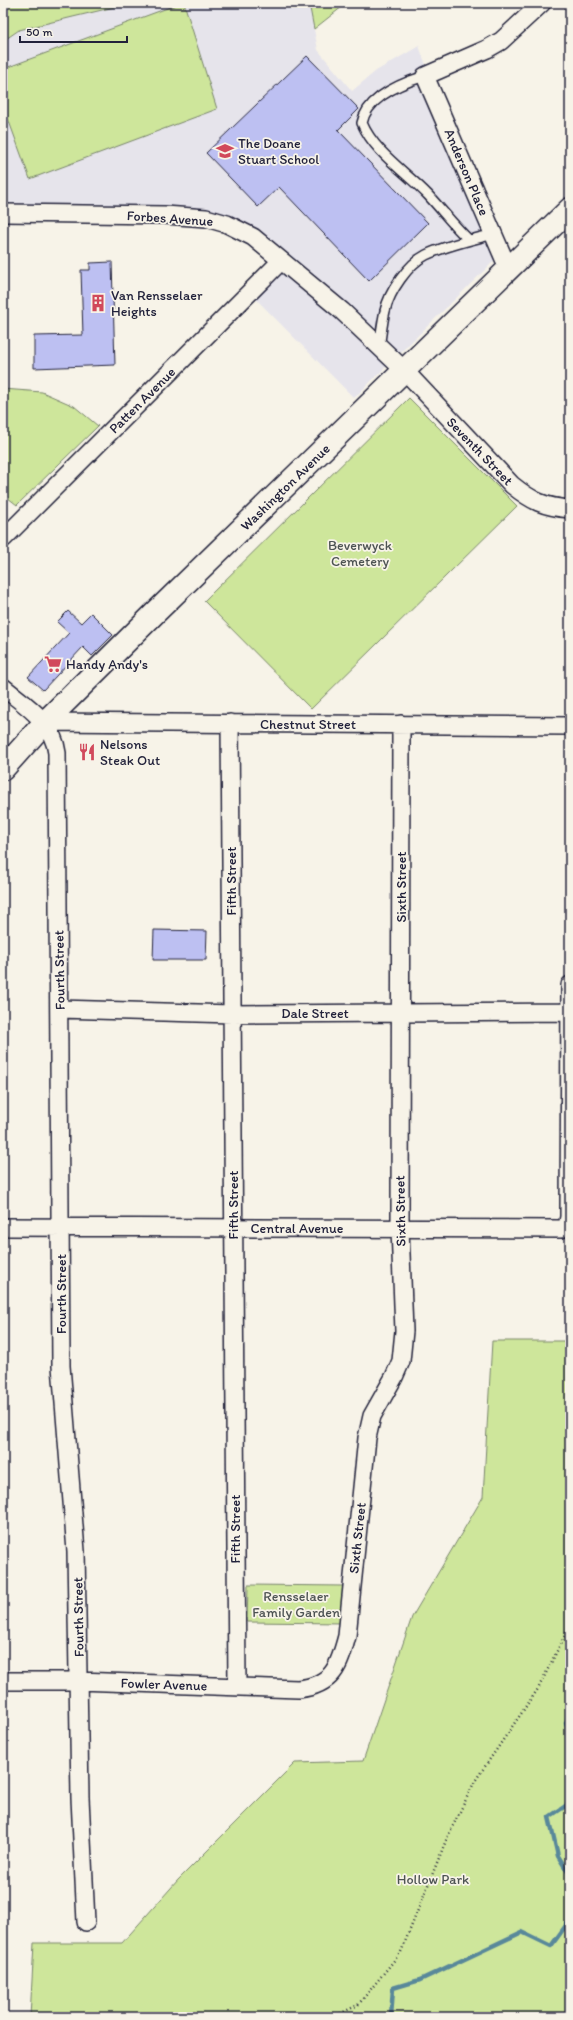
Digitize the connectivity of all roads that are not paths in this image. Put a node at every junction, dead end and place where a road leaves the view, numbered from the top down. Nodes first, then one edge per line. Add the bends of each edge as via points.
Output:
1 (542, 3) edge
2 (425, 76) junction
3 (570, 209) edge
4 (3, 213) edge
5 (494, 234) junction
6 (469, 240) junction
7 (281, 261) junction
8 (508, 268) junction
9 (379, 348) junction
10 (404, 370) junction
11 (570, 510) edge
12 (3, 539) edge
13 (3, 687) edge
14 (45, 722) junction
15 (230, 723) junction
16 (401, 724) junction
17 (570, 726) edge
18 (3, 769) edge
19 (570, 985) edge
20 (60, 1009) junction
21 (570, 1012) edge
22 (400, 1013) junction
23 (232, 1014) junction
24 (3, 1227) edge
25 (61, 1227) junction
26 (233, 1228) junction
27 (400, 1228) junction
28 (3, 1681) edge
29 (79, 1681) junction
30 (324, 1682) joint
31 (237, 1686) junction
32 (86, 1922) dead end

1 - 2 street via 501,41 487,50
2 - 5 street, Anderson Place
2 - 6 lane via 389,91 372,104 363,116 362,123 371,141 443,210 457,230
3 - 8 street, Washington Avenue
4 - 7 street, Forbes Avenue via 206,218 227,224 253,237
5 - 6 lane
5 - 8 street, Anderson Place
6 - 9 lane via 424,256 407,271 392,291 385,310
7 - 9 street, Forbes Avenue via 342,311
7 - 12 street, Patten Avenue
8 - 10 street, Washington Avenue
9 - 10 street, Forbes Avenue
10 - 11 street, Seventh Street via 512,485 529,499 550,507
10 - 14 street, Washington Avenue
13 - 14 street, Fourth Street
14 - 15 street, Chestnut Street
14 - 18 street, Washington Avenue
14 - 20 street, Fourth Street via 56,743 57,753
15 - 16 street, Chestnut Street
15 - 23 street, Fifth Street
16 - 17 street, Chestnut Street
16 - 22 street, Sixth Street
19 - 21 street
20 - 23 street, Dale Street
20 - 25 street, Fourth Street
21 - 22 street, Dale Street
21 - 27 street, Central Avenue via 567,1227
22 - 23 street, Dale Street
22 - 27 street, Sixth Street
23 - 26 street, Fifth Street
24 - 25 street, Central Avenue
25 - 26 street, Central Avenue
25 - 29 street, Fourth Street via 61,1366 76,1551
26 - 27 street, Central Avenue
26 - 31 street, Fifth Street
27 - 30 street, Sixth Street via 404,1331 401,1361 372,1416 367,1438 347,1636 335,1669
28 - 29 street, Fowler Avenue
29 - 31 street, Fowler Avenue
29 - 32 street, Fourth Street via 80,1798
30 - 31 street, Fowler Avenue via 313,1688 298,1689

